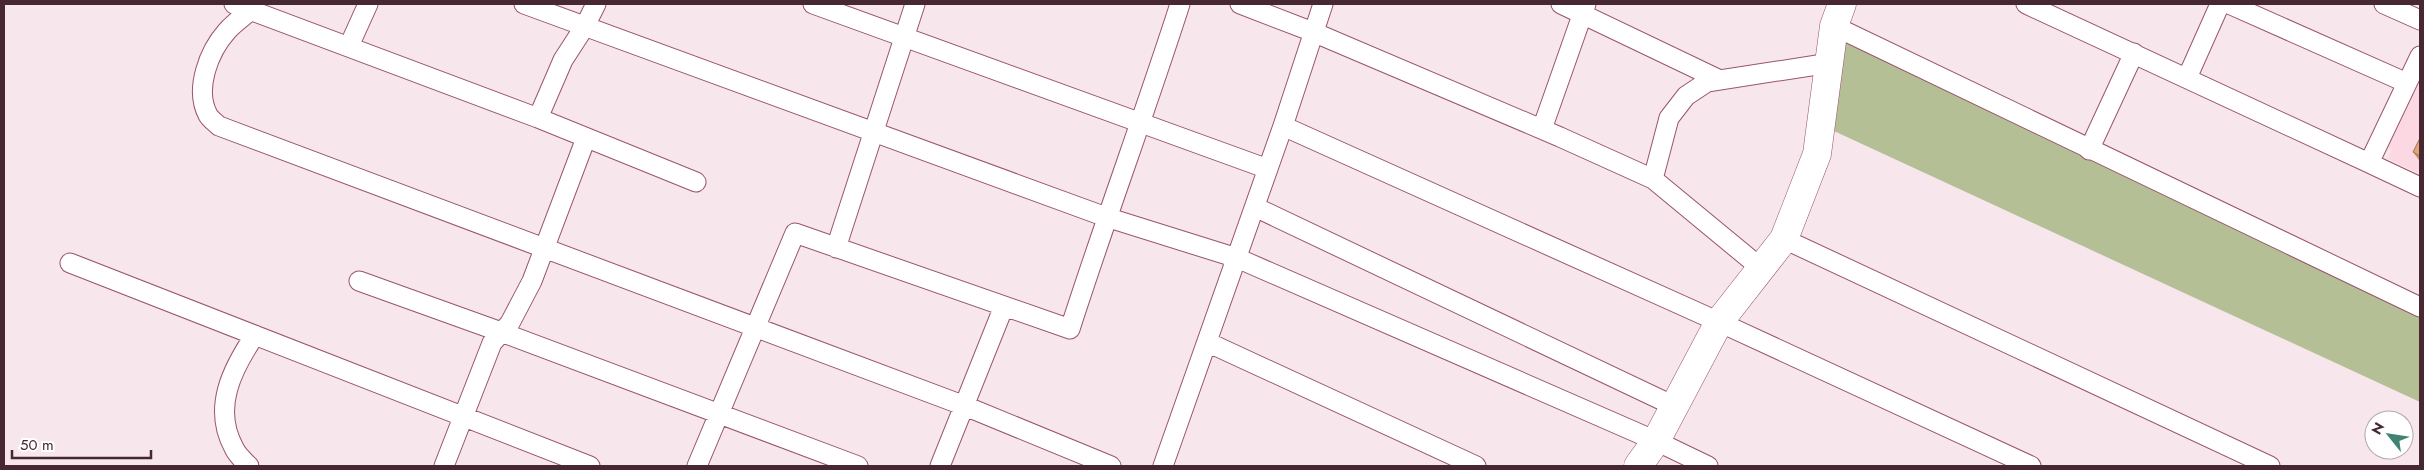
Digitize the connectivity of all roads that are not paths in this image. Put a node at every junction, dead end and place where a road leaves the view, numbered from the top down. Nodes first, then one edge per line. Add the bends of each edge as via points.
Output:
1 (368, 4) edge
2 (524, 4) edge
3 (596, 4) edge
4 (813, 4) edge
5 (915, 4) edge
6 (1180, 4) edge
7 (1240, 4) edge
8 (1322, 4) edge
9 (1561, 4) edge
10 (2026, 4) edge
11 (2220, 4) edge
12 (2229, 4) edge
13 (2384, 4) edge
14 (243, 7) edge
15 (1584, 9) edge
16 (1838, 15) edge
17 (2420, 20) edge
18 (585, 26) junction
19 (1313, 32) junction
20 (903, 37) junction
21 (349, 46) junction
22 (2134, 53) junction
23 (2420, 56) edge
24 (1830, 63) junction
25 (2187, 78) junction
26 (1720, 80) junction
27 (2408, 83) junction
28 (538, 118) junction
29 (1142, 123) junction
30 (1283, 126) junction
31 (1542, 129) junction
32 (874, 131) junction
33 (586, 138) junction
34 (2089, 150) junction
35 (2369, 163) junction
36 (1268, 168) junction
37 (1653, 179) junction
38 (696, 182) dead end
39 (2420, 187) edge
40 (1255, 207) junction
41 (1106, 217) junction
42 (1784, 239) junction
43 (544, 248) junction
44 (836, 248) junction
45 (1237, 258) junction
46 (70, 263) dead end
47 (1762, 269) junction
48 (359, 282) dead end
49 (1004, 306) junction
50 (2420, 307) edge
51 (1719, 322) junction
52 (756, 327) junction
53 (502, 332) junction
54 (255, 335) junction
55 (1208, 342) junction
56 (965, 406) junction
57 (1674, 406) junction
58 (719, 415) junction
59 (462, 416) junction
60 (1656, 441) junction
61 (249, 466) edge
62 (444, 466) edge
63 (590, 466) edge
64 (697, 466) edge
65 (858, 466) edge
66 (940, 466) edge
67 (1111, 466) edge
68 (1164, 466) edge
69 (1476, 466) edge
70 (1638, 466) edge
71 (1708, 466) edge
72 (2030, 466) edge
73 (2268, 466) edge

1 - 21 street
2 - 18 street
3 - 18 street
4 - 20 street
5 - 20 street
6 - 29 street
7 - 19 street
8 - 19 street
9 - 15 street
10 - 22 street
11 - 25 street
12 - 27 street
13 - 17 street
14 - 21 street
14 - 43 street via 213,50 204,74 203,101 208,116 220,126
15 - 26 street
15 - 31 street
16 - 24 main road
16 - 34 street
18 - 28 street via 563,60
18 - 32 street
19 - 30 street
19 - 31 street
20 - 29 street
20 - 32 street
21 - 28 street
22 - 25 street
22 - 34 street
23 - 27 street
24 - 26 street
24 - 42 main road via 1817,154
25 - 35 street
26 - 37 street via 1707,82 1686,96 1669,118
27 - 35 street
28 - 33 street
29 - 36 street
29 - 41 street
30 - 36 street
30 - 51 street
31 - 37 street
32 - 41 street
32 - 44 street
33 - 38 street
33 - 43 street
34 - 50 street
35 - 39 street
36 - 40 street
37 - 47 street
40 - 45 street
40 - 57 street
41 - 45 street
41 - 49 street via 1070,329
42 - 47 main road
42 - 73 street
43 - 52 street
43 - 53 street via 532,282
44 - 49 street
44 - 52 street via 795,233
45 - 55 street
45 - 60 street
46 - 54 street
47 - 51 main road
48 - 53 street
49 - 56 street
51 - 57 main road
51 - 72 street
52 - 56 street
52 - 58 street
53 - 58 street
53 - 59 street via 492,342
54 - 59 street
54 - 61 street via 236,363 225,394 224,420 234,449
55 - 68 street
55 - 69 street
56 - 66 street
56 - 67 street
57 - 60 main road
58 - 64 street
58 - 65 street
59 - 62 street
59 - 63 street
60 - 70 main road
60 - 71 street

